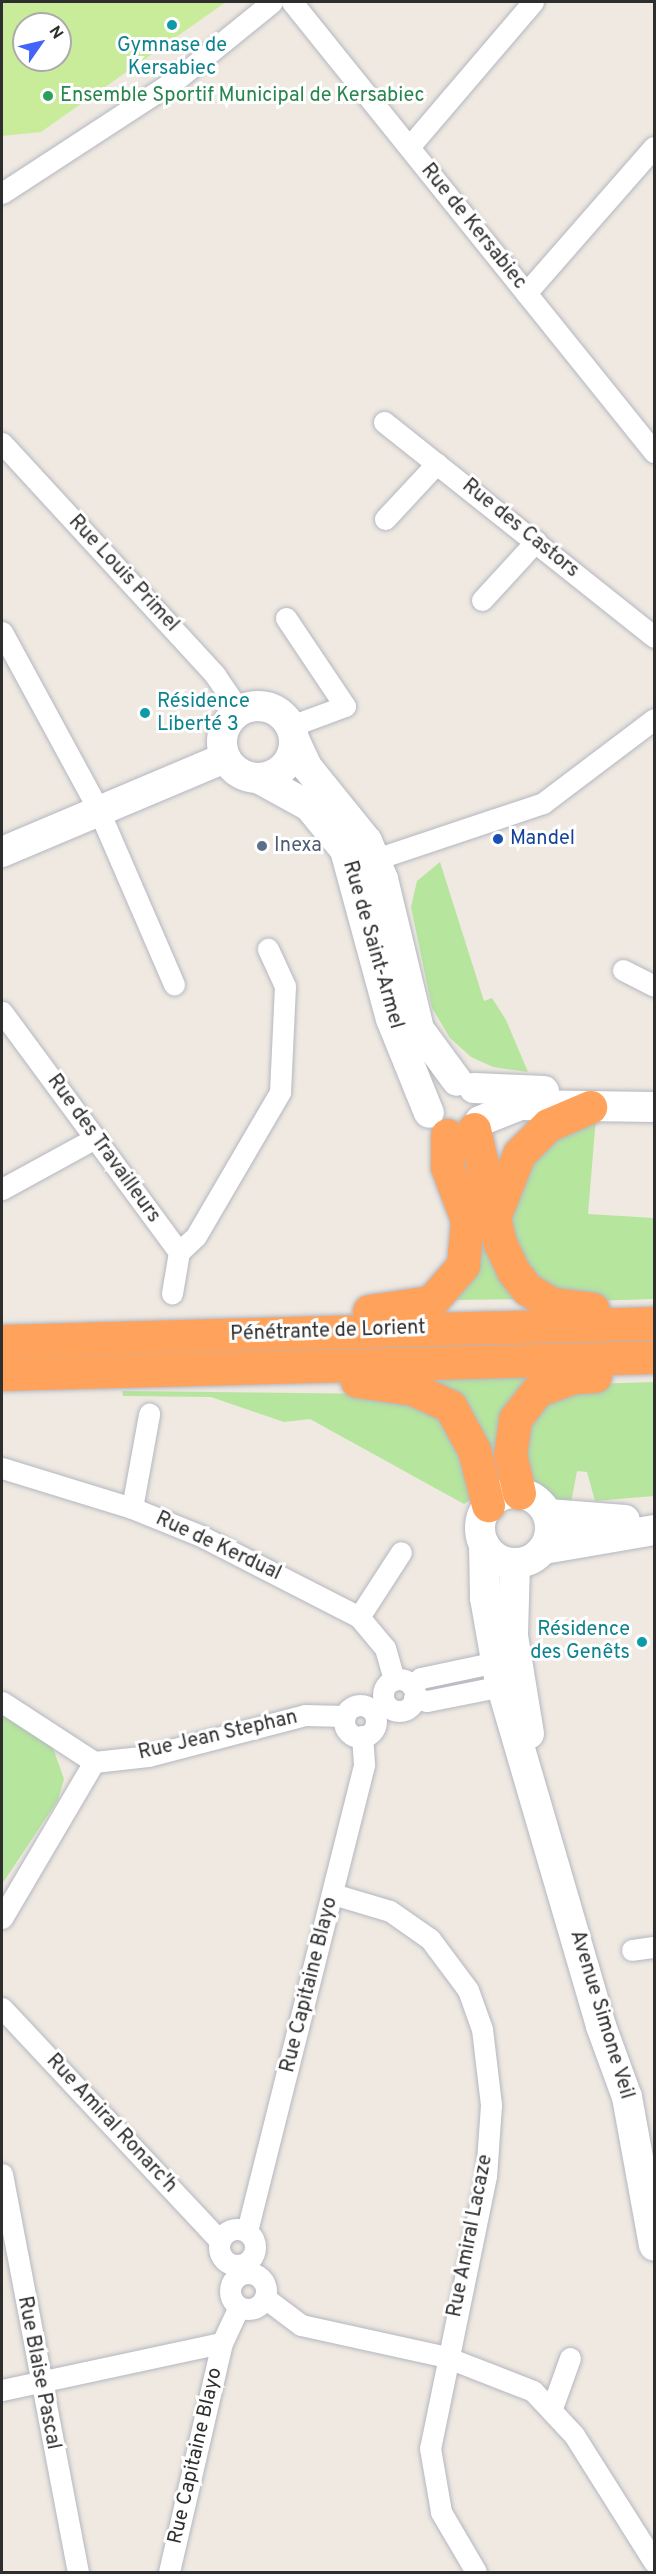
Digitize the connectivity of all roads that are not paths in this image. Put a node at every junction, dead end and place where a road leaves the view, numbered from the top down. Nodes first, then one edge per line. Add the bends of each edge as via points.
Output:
1 (272, 2) edge
2 (292, 2) edge
3 (533, 2) edge
4 (409, 147) junction
5 (654, 147) edge
6 (2, 193) edge
7 (526, 293) junction
8 (384, 422) dead end
9 (2, 443) edge
10 (654, 452) edge
11 (437, 464) junction
12 (385, 519) dead end
13 (536, 541) junction
14 (482, 600) dead end
15 (286, 618) dead end
16 (2, 632) edge
17 (654, 638) edge
18 (239, 710) junction
19 (654, 719) edge
20 (293, 734) junction
21 (225, 758) junction
22 (260, 779) junction
23 (99, 811) junction
24 (4, 847) edge
25 (376, 859) junction
26 (268, 949) dead end
27 (623, 970) dead end
28 (174, 984) dead end
29 (654, 986) edge
30 (2, 1012) edge
31 (465, 1085) junction
32 (605, 1106) junction
33 (654, 1107) edge
34 (458, 1125) junction
35 (95, 1138) junction
36 (2, 1189) edge
37 (496, 1212) junction
38 (178, 1252) junction
39 (172, 1293) dead end
40 (654, 1307) edge
41 (654, 1323) edge
42 (2, 1331) edge
43 (2, 1341) edge
44 (654, 1357) edge
45 (2, 1374) edge
46 (654, 1374) edge
47 (2, 1383) edge
48 (149, 1414) dead end
49 (2, 1468) edge
50 (519, 1492) junction
51 (488, 1505) junction
52 (132, 1508) junction
53 (548, 1514) junction
54 (654, 1519) edge
55 (654, 1530) edge
56 (484, 1544) junction
57 (544, 1549) junction
58 (401, 1552) dead end
59 (515, 1563) junction
60 (359, 1617) junction
61 (499, 1674) junction
62 (400, 1693) junction
63 (2, 1702) edge
64 (364, 1705) junction
65 (345, 1716) junction
66 (369, 1730) junction
67 (94, 1762) junction
68 (534, 1787) junction
69 (333, 1894) junction
70 (2, 1918) edge
71 (654, 1947) edge
72 (632, 1950) dead end
73 (2, 2008) edge
74 (2, 2174) edge
75 (247, 2231) junction
76 (220, 2241) junction
77 (654, 2246) edge
78 (255, 2265) junction
79 (230, 2272) junction
80 (265, 2298) junction
81 (239, 2307) junction
82 (222, 2343) junction
83 (446, 2357) junction
84 (570, 2358) dead end
85 (39, 2383) junction
86 (2, 2390) edge
87 (552, 2408) junction
88 (654, 2562) edge
89 (78, 2572) edge
90 (169, 2572) edge
91 (476, 2572) edge

1 - 6 street via 177,79
2 - 4 street, Rue de Kersabiec
3 - 4 street
4 - 7 street, Rue de Kersabiec
5 - 7 street
7 - 10 street, Rue de Kersabiec
8 - 11 street, Rue des Castors
9 - 18 street, Rue Louis Primel via 200,658
11 - 12 street
11 - 13 street, Rue des Castors
13 - 14 street
13 - 17 street, Rue des Castors
15 - 20 street via 345,706
16 - 23 street
18 - 20 street via 263,705
18 - 21 street via 225,726
19 - 25 street, Rue de Saint-Armel via 543,803
20 - 22 street via 285,767
20 - 25 street, Rue de Saint-Armel via 307,767 357,823
21 - 22 street via 239,773
21 - 23 street
22 - 34 street, Rue de Saint-Armel via 309,806 345,850 391,1019
23 - 24 street
23 - 28 street
25 - 31 street, Rue de Saint-Armel via 419,1029
26 - 38 street via 285,986 280,1092 196,1236
27 - 29 street
30 - 35 street, Rue des Travailleurs
31 - 32 street via 565,1093
31 - 34 street via 483,1104
31 - 34 street via 439,1087
32 - 33 street
32 - 34 street via 520,1105
32 - 37 highway via 548,1125 519,1154
34 - 37 highway
34 - 42 highway via 447,1167 467,1220 469,1244 454,1282 431,1302 401,1310
35 - 36 street
35 - 38 street, Rue des Travailleurs
37 - 40 highway via 500,1244 527,1289 552,1304 585,1309
38 - 39 street
41 - 43 highway, Pénétrante de Lorient
44 - 45 highway, Pénétrante de Lorient
46 - 50 highway via 574,1377 538,1390 515,1419 510,1438
47 - 51 highway via 362,1381 404,1386 450,1406 461,1419
48 - 52 street
49 - 52 street, Rue de Kerdual
50 - 51 street via 502,1495
50 - 53 street via 533,1497
51 - 56 street via 480,1524
52 - 60 street, Rue de Kerdual via 201,1536
53 - 54 street
53 - 57 street via 550,1535
55 - 57 street
56 - 59 street via 500,1560
56 - 61 street, Avenue Simone Veil via 485,1598
57 - 59 street
58 - 60 street
59 - 68 street, Avenue Simone Veil via 513,1636 525,1692
60 - 62 street, Rue de Kerdual via 385,1648
61 - 62 street via 421,1678
61 - 68 street, Avenue Simone Veil
62 - 64 street
62 - 66 street
63 - 67 street
64 - 65 street via 350,1708
64 - 66 street
65 - 66 street via 349,1732
65 - 67 street, Rue Jean Stephan via 305,1715 148,1756
66 - 69 street, Rue Capitaine Blayo
67 - 70 street
68 - 77 street, Avenue Simone Veil via 600,2026 627,2097
69 - 75 street, Rue Capitaine Blayo
69 - 83 street, Rue Amiral Lacaze via 390,1911 430,1939 468,1990 482,2029 490,2140
71 - 72 street
73 - 76 street, Rue Amiral Ronarc'h
74 - 85 street, Rue Blaise Pascal
75 - 76 street via 228,2231
75 - 78 street via 254,2240
76 - 79 street
78 - 79 street via 245,2263
78 - 80 street via 265,2285
79 - 81 street via 231,2298
80 - 81 street via 251,2309
80 - 83 street via 301,2325
81 - 82 street, Rue Capitaine Blayo
82 - 85 street
82 - 90 street, Rue Capitaine Blayo
83 - 87 street via 532,2391
83 - 91 street, Rue Amiral Lacaze via 430,2448 432,2479 441,2512
84 - 87 street
85 - 86 street
85 - 89 street, Rue Blaise Pascal
87 - 88 street

